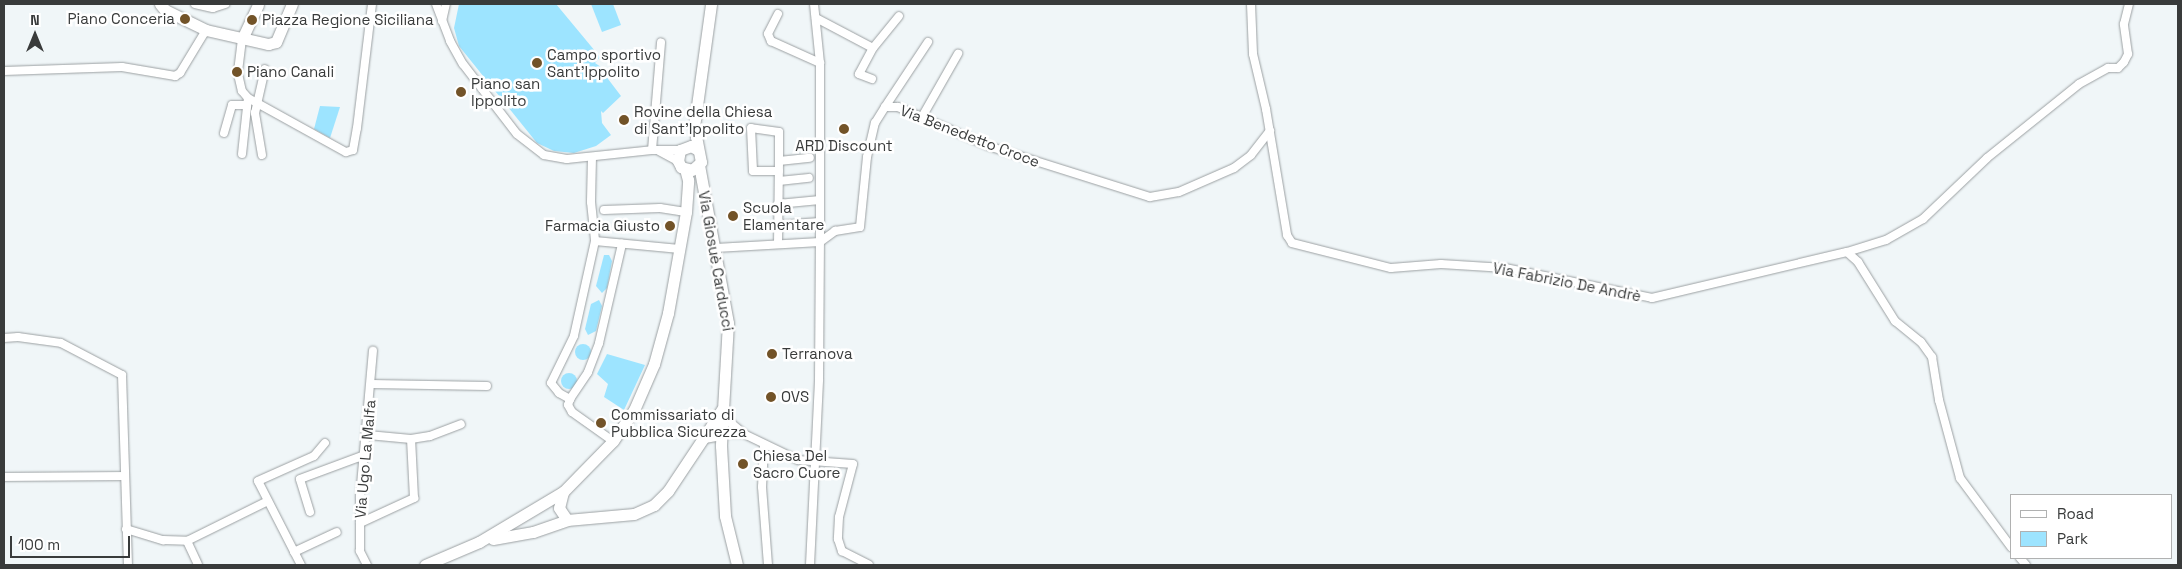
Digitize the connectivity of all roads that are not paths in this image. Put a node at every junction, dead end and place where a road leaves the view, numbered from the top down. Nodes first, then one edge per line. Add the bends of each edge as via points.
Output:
1 (194, 4) edge
2 (225, 4) edge
3 (258, 4) edge
4 (292, 4) edge
5 (372, 4) edge
6 (436, 4) edge
7 (446, 4) edge
8 (711, 4) edge
9 (814, 4) edge
10 (1251, 4) edge
11 (2129, 4) edge
12 (165, 6) edge
13 (778, 14) dead end
14 (898, 16) dead end
15 (816, 18) junction
16 (442, 21) junction
17 (206, 30) junction
18 (242, 39) junction
19 (661, 42) dead end
20 (928, 42) dead end
21 (873, 48) junction
22 (958, 54) dead end
23 (820, 63) junction
24 (265, 69) dead end
25 (4, 71) edge
26 (872, 78) dead end
27 (247, 101) junction
28 (258, 104) junction
29 (885, 107) junction
30 (922, 117) junction
31 (1270, 131) junction
32 (224, 133) dead end
33 (655, 150) junction
34 (242, 154) dead end
35 (262, 155) dead end
36 (686, 155) junction
37 (592, 157) junction
38 (810, 158) dead end
39 (779, 160) junction
40 (779, 171) junction
41 (810, 178) dead end
42 (779, 182) junction
43 (820, 200) junction
44 (778, 204) junction
45 (604, 210) dead end
46 (686, 212) junction
47 (820, 222) junction
48 (778, 225) junction
49 (595, 241) junction
50 (820, 242) junction
51 (622, 244) junction
52 (778, 244) junction
53 (716, 248) junction
54 (680, 249) junction
55 (1847, 252) junction
56 (4, 338) edge
57 (373, 352) dead end
58 (371, 384) junction
59 (487, 386) dead end
60 (570, 399) junction
61 (723, 408) junction
62 (461, 424) dead end
63 (721, 434) junction
64 (744, 434) junction
65 (368, 435) junction
66 (704, 437) junction
67 (411, 439) junction
68 (613, 441) junction
69 (325, 443) dead end
70 (764, 446) junction
71 (365, 455) junction
72 (314, 456) junction
73 (814, 460) junction
74 (320, 471) junction
75 (124, 476) junction
76 (4, 478) edge
77 (563, 492) junction
78 (268, 501) junction
79 (310, 512) dead end
80 (567, 520) junction
81 (360, 523) junction
82 (126, 529) junction
83 (513, 530) junction
84 (337, 532) dead end
85 (187, 541) junction
86 (2010, 546) edge
87 (294, 552) junction
88 (128, 565) edge
89 (198, 565) edge
90 (301, 565) edge
91 (367, 565) edge
92 (426, 565) edge
93 (737, 565) edge
94 (768, 565) edge
95 (810, 565) edge
96 (869, 565) edge

1 - 2 street via 212,8
3 - 18 main road
4 - 18 main road via 276,42 268,44
5 - 28 street via 353,150 346,152
6 - 16 street
7 - 16 street
8 - 36 main road via 694,127
9 - 15 street
10 - 31 street via 1253,54
11 - 55 street, Via Fabrizio De Andrè via 2124,24 2128,54 2118,68 2108,68 2079,84 1961,181 1957,190 1923,219 1886,240
12 - 17 main road
13 - 23 street via 768,34 771,41
14 - 21 street
15 - 21 street
15 - 23 street
16 - 37 street via 463,64 530,146 555,158
17 - 18 main road
17 - 25 street via 175,76 122,67
18 - 27 street via 238,74
19 - 33 street
20 - 29 street
21 - 26 street via 860,74
22 - 30 street
23 - 43 street
24 - 28 street
27 - 28 street
27 - 32 street via 232,105
27 - 34 street
28 - 35 street via 256,134 260,136
29 - 30 street, Via Benedetto Croce via 898,107
29 - 50 street, Via Benedetto Croce via 875,123 867,157 860,227 835,231
30 - 31 street, Via Benedetto Croce via 988,146 1150,198 1166,197 1234,168 1251,155
31 - 55 street, Via Fabrizio De Andrè via 1287,235 1292,243 1391,268 1442,264 1505,268 1652,298
33 - 36 street
33 - 37 street
36 - 46 main road
36 - 53 main road, Via Giosuè Carducci via 699,165
37 - 49 street via 591,202
38 - 39 street
39 - 40 street
39 - 40 street via 779,132 751,128 753,171
40 - 42 street
41 - 42 street
42 - 44 street
43 - 44 street
43 - 47 street
44 - 48 street
45 - 46 street via 660,208
46 - 54 main road
47 - 48 street
47 - 50 street
48 - 52 street
49 - 51 street
49 - 60 street via 574,336 551,383 559,394
50 - 52 street, Via Benedetto Croce
50 - 73 street
51 - 54 street
51 - 60 street via 599,343 588,372
52 - 53 street, Via Benedetto Croce
53 - 61 main road, Via Giosuè Carducci via 728,323
54 - 68 main road via 654,364 634,410
55 - 86 street via 1858,262 1895,321 1921,342 1932,356 1937,392 1960,478
56 - 75 street via 61,343 122,376
57 - 58 street, Via Ugo La Malfa
58 - 59 street
58 - 65 street, Via Ugo La Malfa
60 - 68 street via 568,405 572,412
61 - 63 main road, Via Giosuè Carducci
61 - 64 street via 731,423
61 - 66 main road
62 - 67 street via 430,436
63 - 64 street
63 - 66 main road
63 - 93 main road, Via Giosuè Carducci via 725,516
64 - 70 street
65 - 67 street
65 - 71 street, Via Ugo La Malfa
66 - 80 main road via 668,491 654,505 624,516
67 - 81 street via 414,498
68 - 77 main road
69 - 72 street
70 - 73 street via 798,460
70 - 94 street via 762,487
71 - 74 street
71 - 81 street, Via Ugo La Malfa
72 - 74 street
72 - 78 street via 258,481
73 - 95 street
73 - 96 street via 853,464 839,517 838,539 842,551
74 - 79 street via 300,479
75 - 76 street
75 - 82 street
77 - 80 main road via 559,508
77 - 83 main road
78 - 85 street
78 - 87 street
80 - 83 main road
81 - 91 street, Via Ugo La Malfa via 360,551
82 - 85 street via 163,540
82 - 88 street
83 - 92 main road
84 - 87 street
85 - 89 street
87 - 90 street

